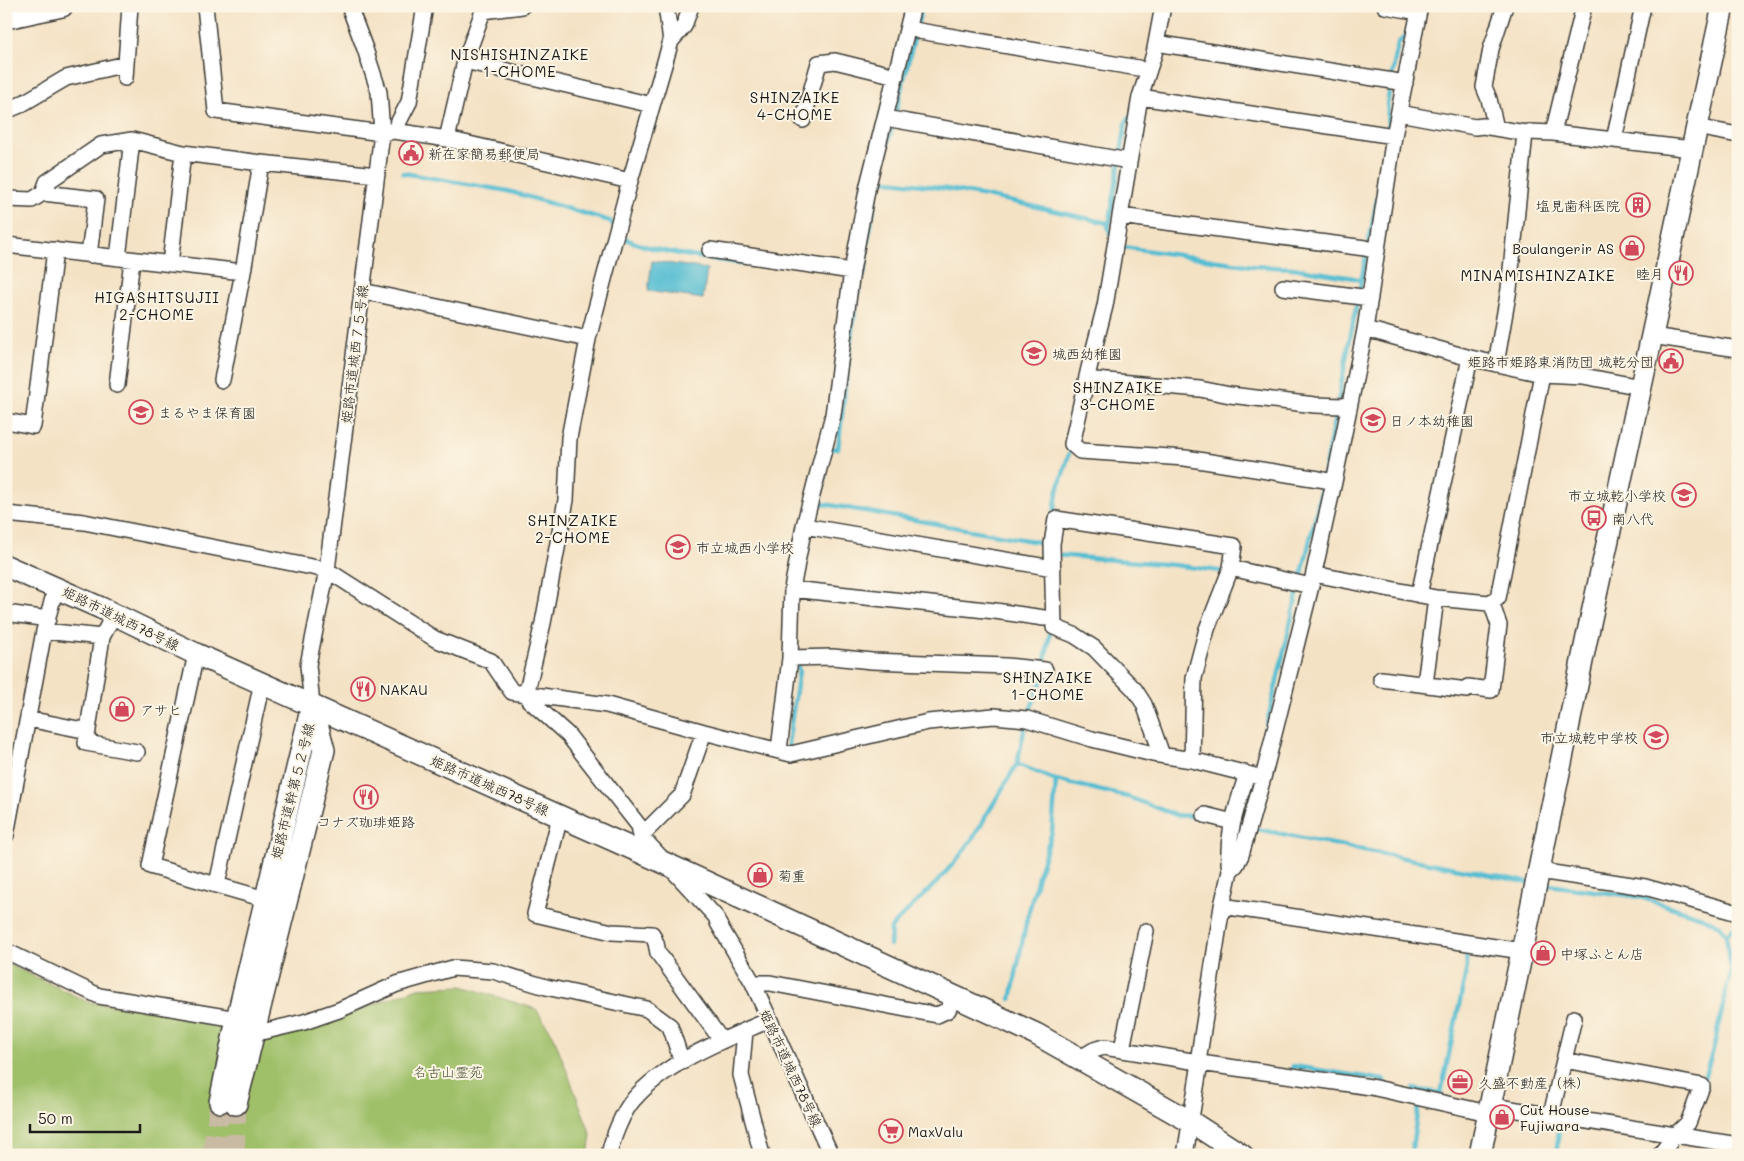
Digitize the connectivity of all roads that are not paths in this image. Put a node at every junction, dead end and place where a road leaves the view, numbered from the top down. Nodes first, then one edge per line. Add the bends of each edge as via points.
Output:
1 (62, 6) edge
2 (130, 6) edge
3 (205, 6) edge
4 (349, 6) edge
5 (425, 6) edge
6 (522, 6) edge
7 (666, 6) edge
8 (691, 6) edge
9 (913, 6) edge
10 (1155, 6) edge
11 (1163, 6) edge
12 (1385, 6) edge
13 (1504, 6) edge
14 (1584, 6) edge
15 (1643, 6) edge
16 (1723, 6) edge
17 (33, 9) edge
18 (1419, 9) edge
19 (6, 18) edge
20 (908, 27) junction
21 (671, 41) junction
22 (1156, 43) junction
23 (465, 61) junction
24 (1141, 73) junction
25 (896, 76) junction
26 (1397, 82) junction
27 (1140, 96) junction
28 (652, 104) junction
29 (6, 111) edge
30 (1399, 113) junction
31 (885, 118) junction
32 (803, 120) dead end
33 (1696, 127) junction
34 (1496, 128) junction
35 (388, 132) junction
36 (1553, 132) junction
37 (1525, 133) junction
38 (1388, 135) junction
39 (1738, 135) edge
40 (447, 139) junction
41 (132, 140) junction
42 (1614, 140) junction
43 (1692, 149) junction
44 (183, 152) junction
45 (1122, 160) junction
46 (261, 163) junction
47 (377, 175) junction
48 (630, 181) junction
49 (43, 193) junction
50 (6, 199) edge
51 (1119, 220) junction
52 (6, 245) edge
53 (55, 250) junction
54 (710, 250) dead end
55 (1372, 250) junction
56 (89, 255) junction
57 (125, 259) junction
58 (170, 264) junction
59 (852, 271) junction
60 (243, 272) junction
61 (1283, 287) dead end
62 (362, 292) junction
63 (1363, 296) junction
64 (1365, 330) junction
65 (1652, 336) junction
66 (588, 339) junction
67 (1737, 346) edge
68 (1470, 358) junction
69 (1496, 364) junction
70 (1542, 374) junction
71 (1087, 377) junction
72 (222, 380) dead end
73 (117, 385) dead end
74 (1641, 387) junction
75 (1341, 407) junction
76 (6, 421) edge
77 (1327, 481) junction
78 (6, 514) edge
79 (804, 526) junction
80 (1051, 562) junction
81 (6, 566) edge
82 (1231, 568) junction
83 (327, 570) junction
84 (1306, 582) junction
85 (56, 587) junction
86 (792, 589) junction
87 (1419, 596) junction
88 (1436, 598) junction
89 (1492, 602) junction
90 (6, 613) edge
91 (114, 614) junction
92 (1044, 618) dead end
93 (46, 625) junction
94 (102, 637) junction
95 (196, 654) junction
96 (790, 658) junction
97 (1046, 670) dead end
98 (1381, 679) dead end
99 (262, 683) junction
100 (1425, 684) junction
101 (527, 692) junction
102 (312, 706) junction
103 (28, 719) junction
104 (88, 731) junction
105 (704, 732) junction
106 (779, 750) junction
107 (137, 752) dead end
108 (1162, 755) junction
109 (1192, 760) junction
110 (1255, 776) junction
111 (1205, 815) dead end
112 (560, 817) junction
113 (1232, 825) junction
114 (6, 835) edge
115 (641, 836) junction
116 (1246, 838) junction
117 (668, 865) junction
118 (1230, 871) junction
119 (1537, 879) junction
120 (217, 884) junction
121 (265, 899) junction
122 (1222, 906) junction
123 (1738, 913) edge
124 (1146, 932) dead end
125 (6, 951) edge
126 (1522, 951) junction
127 (752, 983) junction
128 (955, 996) junction
129 (1574, 1018) dead end
130 (237, 1019) junction
131 (770, 1020) junction
132 (745, 1030) junction
133 (253, 1034) junction
134 (722, 1041) junction
135 (1122, 1049) junction
136 (1079, 1059) junction
137 (1564, 1060) junction
138 (682, 1062) junction
139 (1202, 1063) junction
140 (1488, 1113) junction
141 (1552, 1116) junction
142 (1191, 1122) junction
143 (1675, 1136) junction
144 (1738, 1145) edge
145 (609, 1155) edge
146 (762, 1155) edge
147 (831, 1155) edge
148 (1185, 1155) edge
149 (1242, 1155) edge
150 (1480, 1155) edge
151 (1660, 1155) edge

1 - 17 street
2 - 29 street via 126,71 66,78
3 - 35 street via 216,111
4 - 35 street, 姫路市道城西７５号線 via 380,92
5 - 35 street via 409,102
6 - 23 street via 482,12
7 - 21 street
8 - 21 street via 684,26
9 - 20 street
10 - 24 street
11 - 22 street
12 - 18 street
13 - 34 street via 1484,87
14 - 36 street
15 - 42 street
16 - 33 street
17 - 19 street
18 - 26 street
20 - 24 street
20 - 25 street
21 - 28 street
22 - 24 street
22 - 26 street
23 - 28 street
23 - 40 street
24 - 27 street
25 - 31 street
25 - 32 street via 835,61 819,62
26 - 30 street
27 - 38 street
27 - 45 street
28 - 48 street
30 - 34 street
30 - 38 street
31 - 45 street
31 - 59 street
33 - 39 street
33 - 43 street
34 - 37 street
35 - 40 street
35 - 47 street, 姫路市道城西７５号線
36 - 37 street
36 - 42 street
37 - 69 street via 1509,289
38 - 55 street
40 - 48 street
41 - 44 street
41 - 49 street via 101,145 47,182
41 - 57 street
42 - 43 street
43 - 65 street
44 - 46 street
44 - 58 street
45 - 51 street
46 - 47 street
46 - 60 street
47 - 62 street, 姫路市道城西７５号線
48 - 66 street
49 - 50 street via 32,200
49 - 56 street via 96,199
51 - 55 street
51 - 71 street
52 - 53 street
53 - 56 street
53 - 76 street via 33,426
54 - 59 street
55 - 63 street
56 - 57 street
57 - 58 street
57 - 73 street
58 - 60 street
59 - 79 street via 833,414
60 - 72 street
61 - 63 street
62 - 66 street
62 - 83 street, 姫路市道城西７５号線
63 - 64 street
64 - 68 street
64 - 75 street
65 - 67 street
65 - 74 street
66 - 101 street via 569,438 566,500
68 - 69 street
68 - 87 street
69 - 70 street
70 - 74 street via 1581,376
70 - 89 street via 1498,598
71 - 75 street
71 - 77 street via 1072,444 1080,451 1185,458
74 - 119 street
75 - 77 street
77 - 84 street
78 - 83 street via 84,522
79 - 80 street
79 - 86 street
80 - 82 street via 1056,519 1234,546
80 - 108 street via 1054,627 1094,648 1135,690 1144,704
81 - 85 street, 姫路市道城西78号線
82 - 84 street
82 - 109 street via 1206,629 1194,678
83 - 101 street via 435,639 491,661 512,692
83 - 102 street, 姫路市道城西７５号線 via 308,664
84 - 87 street
84 - 110 street
85 - 91 street, 姫路市道城西78号線
85 - 93 street
86 - 92 street
86 - 96 street
87 - 88 street
88 - 89 street
88 - 100 street
89 - 100 street via 1499,624 1491,690
90 - 93 street
91 - 94 street
91 - 95 street, 姫路市道城西78号線
93 - 94 street
93 - 103 street
94 - 104 street
95 - 99 street, 姫路市道城西78号線
95 - 120 street via 150,866
96 - 97 street via 834,657
96 - 106 street
98 - 100 street
99 - 102 street, 姫路市道城西78号線
99 - 120 street
101 - 105 street via 607,705
101 - 115 street via 529,700 568,735 638,826
102 - 112 street, 姫路市道城西78号線
102 - 121 street, 姫路市道幹第５２号線
102 - 133 street, 姫路市道幹第５２号線 via 324,750
103 - 104 street
103 - 114 street
104 - 107 street via 86,743
105 - 106 street
105 - 115 street via 682,795
106 - 108 street via 791,754 928,722 994,716 1026,719 1092,740
108 - 109 street
109 - 110 street
110 - 113 street via 1245,780
110 - 116 street via 1252,819
111 - 113 street
112 - 117 street, 姫路市道城西78号線
112 - 134 street via 535,914 612,932 652,934 658,953
113 - 116 street via 1242,829
113 - 118 street via 1228,851
115 - 117 street
116 - 118 street via 1239,860
117 - 127 street, 姫路市道城西78号線 via 716,917
117 - 128 street
118 - 122 street
119 - 123 street via 1645,887
119 - 126 street
120 - 121 street
121 - 130 street, 姫路市道幹第５２号線
122 - 126 street
122 - 139 street
124 - 135 street
125 - 130 street via 99,996
126 - 140 street
127 - 128 street via 770,983 937,1015 948,1010
127 - 131 street, 姫路市道城西78号線
128 - 136 street via 1036,1034
129 - 137 street
130 - 133 street, 姫路市道幹第５２号線 via 228,1103
131 - 132 street
131 - 147 street, 姫路市道城西78号線
132 - 134 street
132 - 146 street via 741,1075
133 - 138 street via 304,1022 397,984 453,968 494,971 546,987 647,1009 670,1026
134 - 138 street
135 - 136 street via 1104,1047
135 - 139 street
136 - 142 street
137 - 141 street
137 - 143 street via 1702,1086 1688,1123
138 - 145 street via 663,1072 633,1100 612,1139
139 - 140 street via 1371,1087
139 - 142 street
140 - 141 street via 1499,1107
140 - 150 street
141 - 143 street
142 - 148 street
142 - 149 street
143 - 144 street
143 - 151 street

